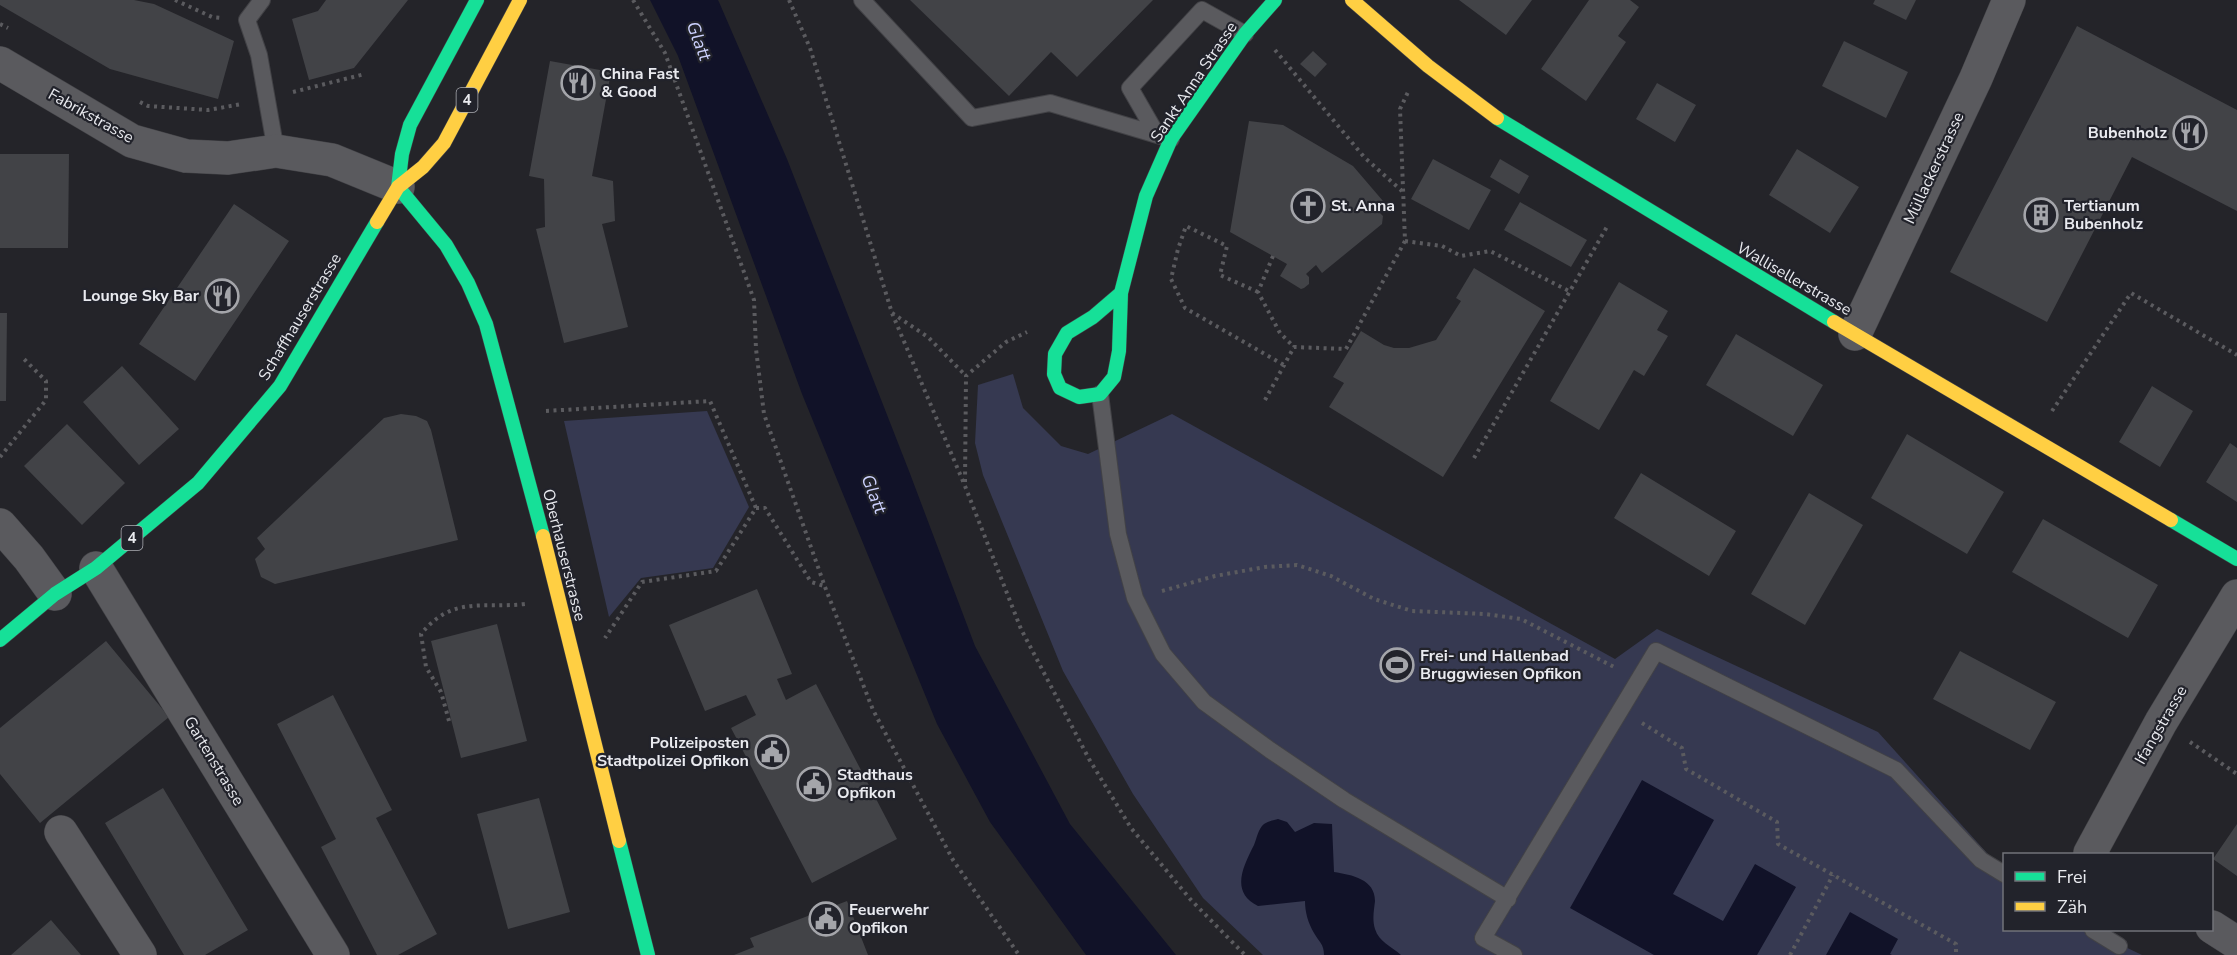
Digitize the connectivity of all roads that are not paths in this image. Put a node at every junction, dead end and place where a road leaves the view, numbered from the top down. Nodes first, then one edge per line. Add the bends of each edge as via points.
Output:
1 (262, 0) edge
2 (477, 0) edge
3 (520, 0) edge
4 (862, 0) edge
5 (1275, 0) edge
6 (1352, 0) edge
7 (2008, 0) edge
8 (1245, 34) junction
9 (0, 63) edge
10 (1164, 137) junction
11 (276, 151) junction
12 (398, 187) junction
13 (1121, 293) junction
14 (1855, 334) junction
15 (1100, 394) junction
16 (0, 525) edge
17 (2237, 559) edge
18 (96, 568) junction
19 (55, 594) junction
20 (2237, 596) edge
21 (0, 640) edge
22 (61, 832) dead end
23 (2090, 853) edge
24 (2003, 873) edge
25 (1508, 899) junction
26 (2213, 928) edge
27 (2095, 931) edge
28 (2237, 943) edge
29 (2120, 946) dead end
30 (140, 955) edge
31 (333, 955) edge
32 (648, 955) edge
33 (1514, 955) edge

1 - 11 lane via 247,20 259,55
2 - 12 main road, Schaffhauserstrasse / 4 via 411,125
3 - 12 main road, Schaffhauserstrasse / 4 via 444,142 423,167
4 - 10 lane via 972,118 1050,103
5 - 8 main road, Sankt Anna Strasse
6 - 14 main road, Wallisellerstrasse via 1428,66 1493,115
7 - 14 street, Müllackerstrasse via 1971,89
8 - 10 main road, Sankt Anna Strasse
8 - 10 lane via 1202,10 1130,88
9 - 11 street, Fabrikstrasse via 132,141 186,156 228,158
10 - 13 main road, Sankt Anna Strasse
11 - 12 street, Fabrikstrasse via 332,160
12 - 18 main road, Schaffhauserstrasse / 4 via 280,386 198,483
12 - 32 main road, Oberhauserstrasse via 446,245 486,324
13 - 15 main road, Sankt Anna Strasse via 1114,377
13 - 15 main road via 1067,333 1055,354 1054,374 1060,388 1080,397
14 - 17 main road, Wallisellerstrasse
15 - 25 lane via 1118,534 1135,598 1163,654 1204,702 1270,750 1344,800
16 - 19 street
18 - 19 main road, Schaffhauserstrasse / 4
18 - 31 street, Gartenstrasse
19 - 21 main road, Schaffhauserstrasse / 4
20 - 23 street, Ifangstrasse via 2161,722
22 - 30 street
24 - 25 lane via 1980,860 1896,770 1656,651
25 - 33 lane via 1484,938
26 - 28 street
27 - 29 lane

